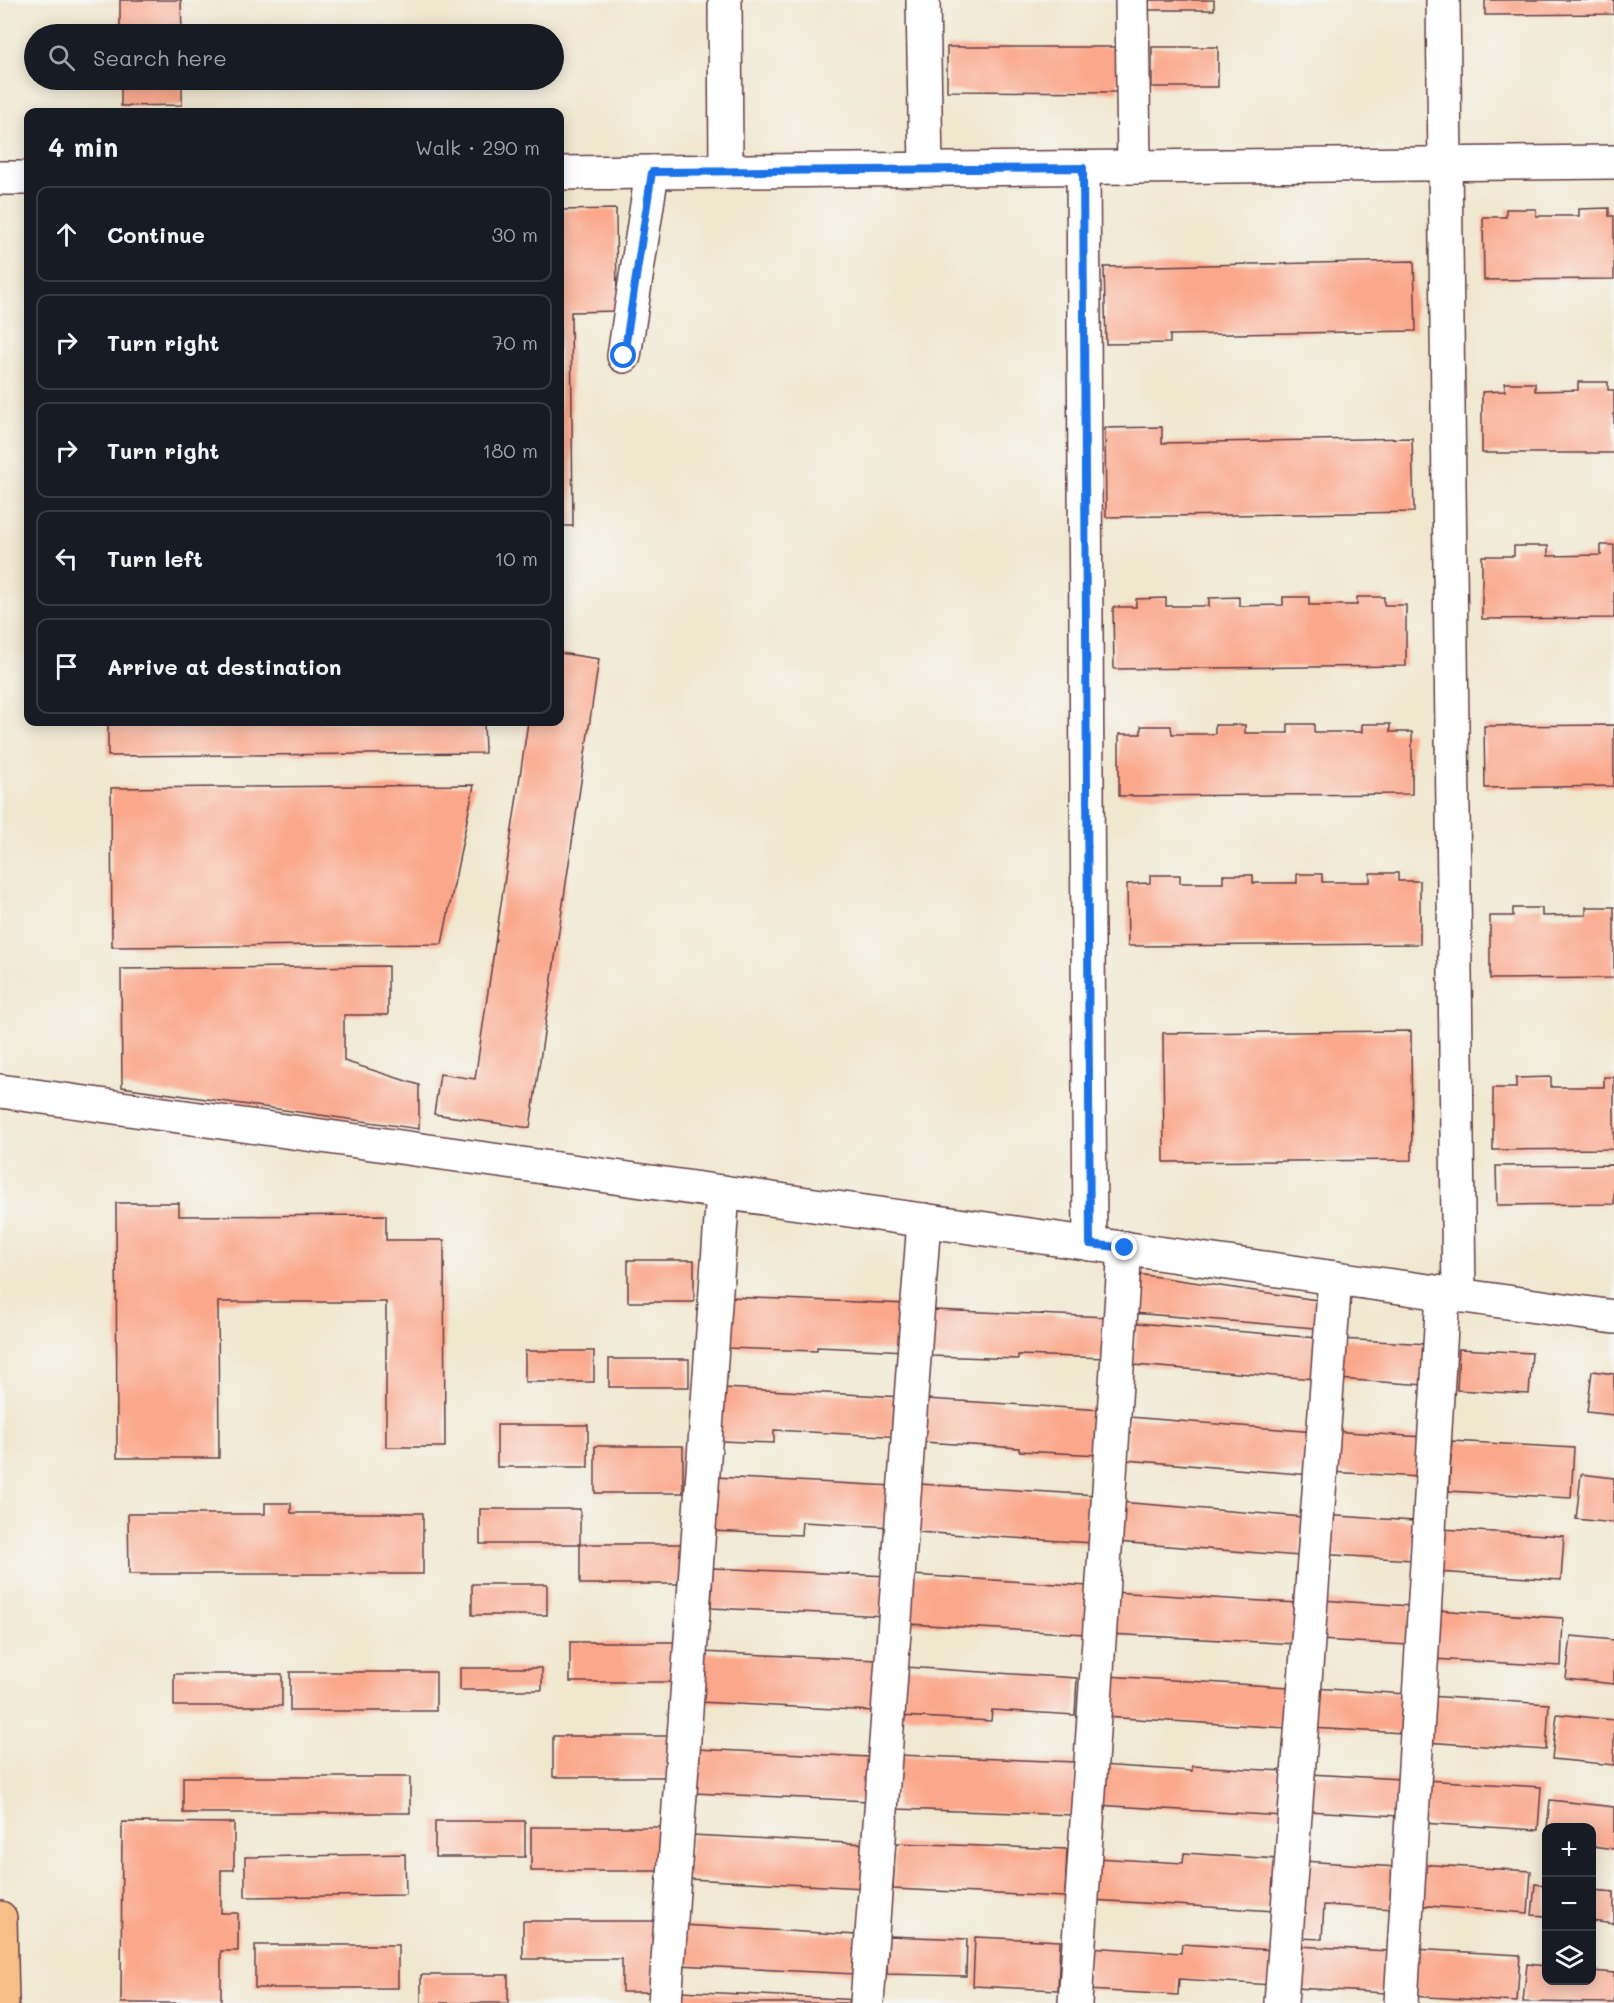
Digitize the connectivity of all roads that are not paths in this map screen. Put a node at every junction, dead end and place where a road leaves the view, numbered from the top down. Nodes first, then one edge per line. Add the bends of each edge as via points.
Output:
1 (725, 0) edge
2 (923, 0) edge
3 (1132, 0) edge
4 (1443, 0) edge
5 (1614, 162) edge
6 (1445, 164) junction
7 (1134, 167) junction
8 (1083, 168) junction
9 (926, 169) junction
10 (726, 171) junction
11 (652, 172) junction
12 (564, 173) edge
13 (0, 178) edge
14 (24, 178) edge
15 (624, 356) dead end
16 (0, 1091) edge
17 (723, 1192) junction
18 (924, 1220) junction
19 (1090, 1244) junction
20 (1125, 1248) junction
21 (1335, 1278) junction
22 (1451, 1295) junction
23 (1614, 1317) edge
24 (0, 1918) edge
25 (2, 2003) edge
26 (665, 2003) edge
27 (867, 2003) edge
28 (1075, 2003) edge
29 (1281, 2003) edge
30 (1401, 2003) edge

1 - 10 street
2 - 9 street
3 - 7 street
4 - 6 street
5 - 6 street
6 - 7 street
6 - 22 street
7 - 8 street
8 - 9 street
8 - 19 street
9 - 10 street
10 - 11 street
11 - 12 street
11 - 15 street
13 - 14 street
16 - 17 street
17 - 18 street
17 - 26 street
18 - 19 street
18 - 27 street
19 - 20 street
20 - 21 street
20 - 28 street
21 - 22 street
21 - 29 street
22 - 23 street
22 - 30 street
24 - 25 main road

